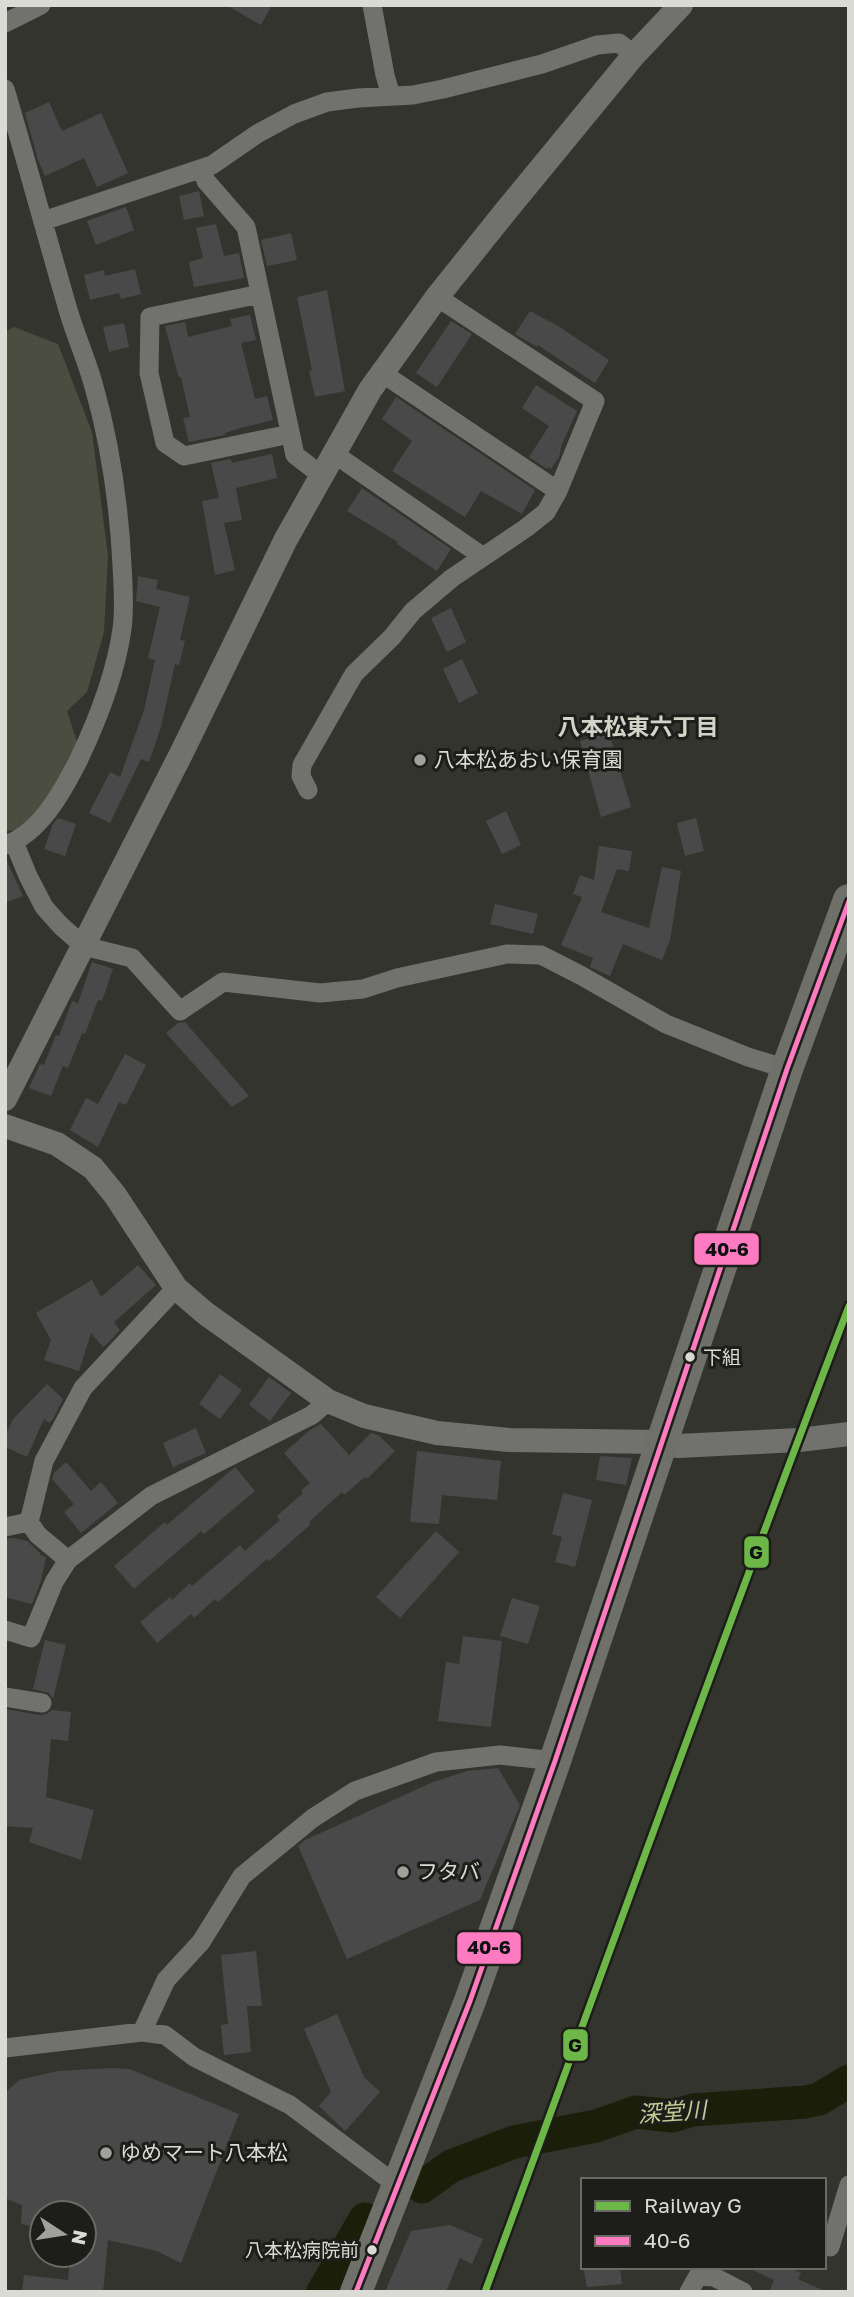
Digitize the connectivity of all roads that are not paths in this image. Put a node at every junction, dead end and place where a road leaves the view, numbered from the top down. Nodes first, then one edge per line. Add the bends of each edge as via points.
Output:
1 (41, 5) edge
2 (372, 5) edge
3 (681, 5) edge
4 (5, 23) edge
5 (634, 55) junction
6 (5, 89) edge
7 (391, 96) junction
8 (202, 169) junction
9 (43, 221) junction
10 (260, 294) junction
11 (437, 297) junction
12 (382, 373) junction
13 (290, 433) junction
14 (333, 453) junction
15 (321, 475) junction
16 (558, 491) junction
17 (482, 556) junction
18 (308, 790) dead end
19 (10, 843) edge
20 (849, 900) edge
21 (84, 946) junction
22 (787, 1069) junction
23 (5, 1098) edge
24 (5, 1126) edge
25 (176, 1288) junction
26 (328, 1401) junction
27 (849, 1434) edge
28 (662, 1442) junction
29 (30, 1522) junction
30 (5, 1527) edge
31 (68, 1560) junction
32 (5, 1630) edge
33 (5, 1697) edge
34 (42, 1703) dead end
35 (555, 1761) junction
36 (142, 2032) junction
37 (5, 2048) edge
38 (849, 2185) edge
39 (398, 2186) junction
40 (830, 2247) dead end
41 (356, 2292) edge
42 (688, 2292) edge
43 (743, 2292) edge

1 - 4 street
2 - 7 street
3 - 5 street
5 - 7 street via 619,43 597,45 443,89
5 - 11 street
6 - 9 street
7 - 8 street via 327,102 294,114
8 - 9 street
8 - 10 street via 206,181 246,227
9 - 19 street via 107,435 124,599 113,671 88,739 65,786 41,820
10 - 13 street
10 - 13 street via 150,317 149,373 165,443 184,456
11 - 12 street
11 - 16 street via 595,401
12 - 14 street
12 - 16 street
13 - 15 street via 295,455
14 - 15 street
14 - 17 street
15 - 21 street
16 - 17 street via 546,512
17 - 18 street via 413,611 354,674 302,765 301,776
19 - 21 street via 44,907
20 - 22 highway
21 - 22 street via 132,958 180,1011 223,982 320,993 363,989 507,954 541,955 666,1024
21 - 23 street
22 - 28 highway
24 - 25 street via 57,1144 93,1168
25 - 26 street
25 - 29 street via 83,1388 44,1461
26 - 28 street via 364,1416 437,1433 509,1440
26 - 31 street via 312,1415 151,1496
27 - 28 street via 688,1446
28 - 35 highway
29 - 30 street
29 - 31 street via 38,1535
31 - 32 street via 31,1638
33 - 34 street
35 - 36 street via 500,1755 436,1762 355,1791 334,1804 242,1876 201,1942 166,1980
35 - 39 highway
36 - 37 street
36 - 39 street via 165,2035 194,2057 290,2105
38 - 40 street
39 - 41 highway
42 - 43 street via 698,2276 714,2277

